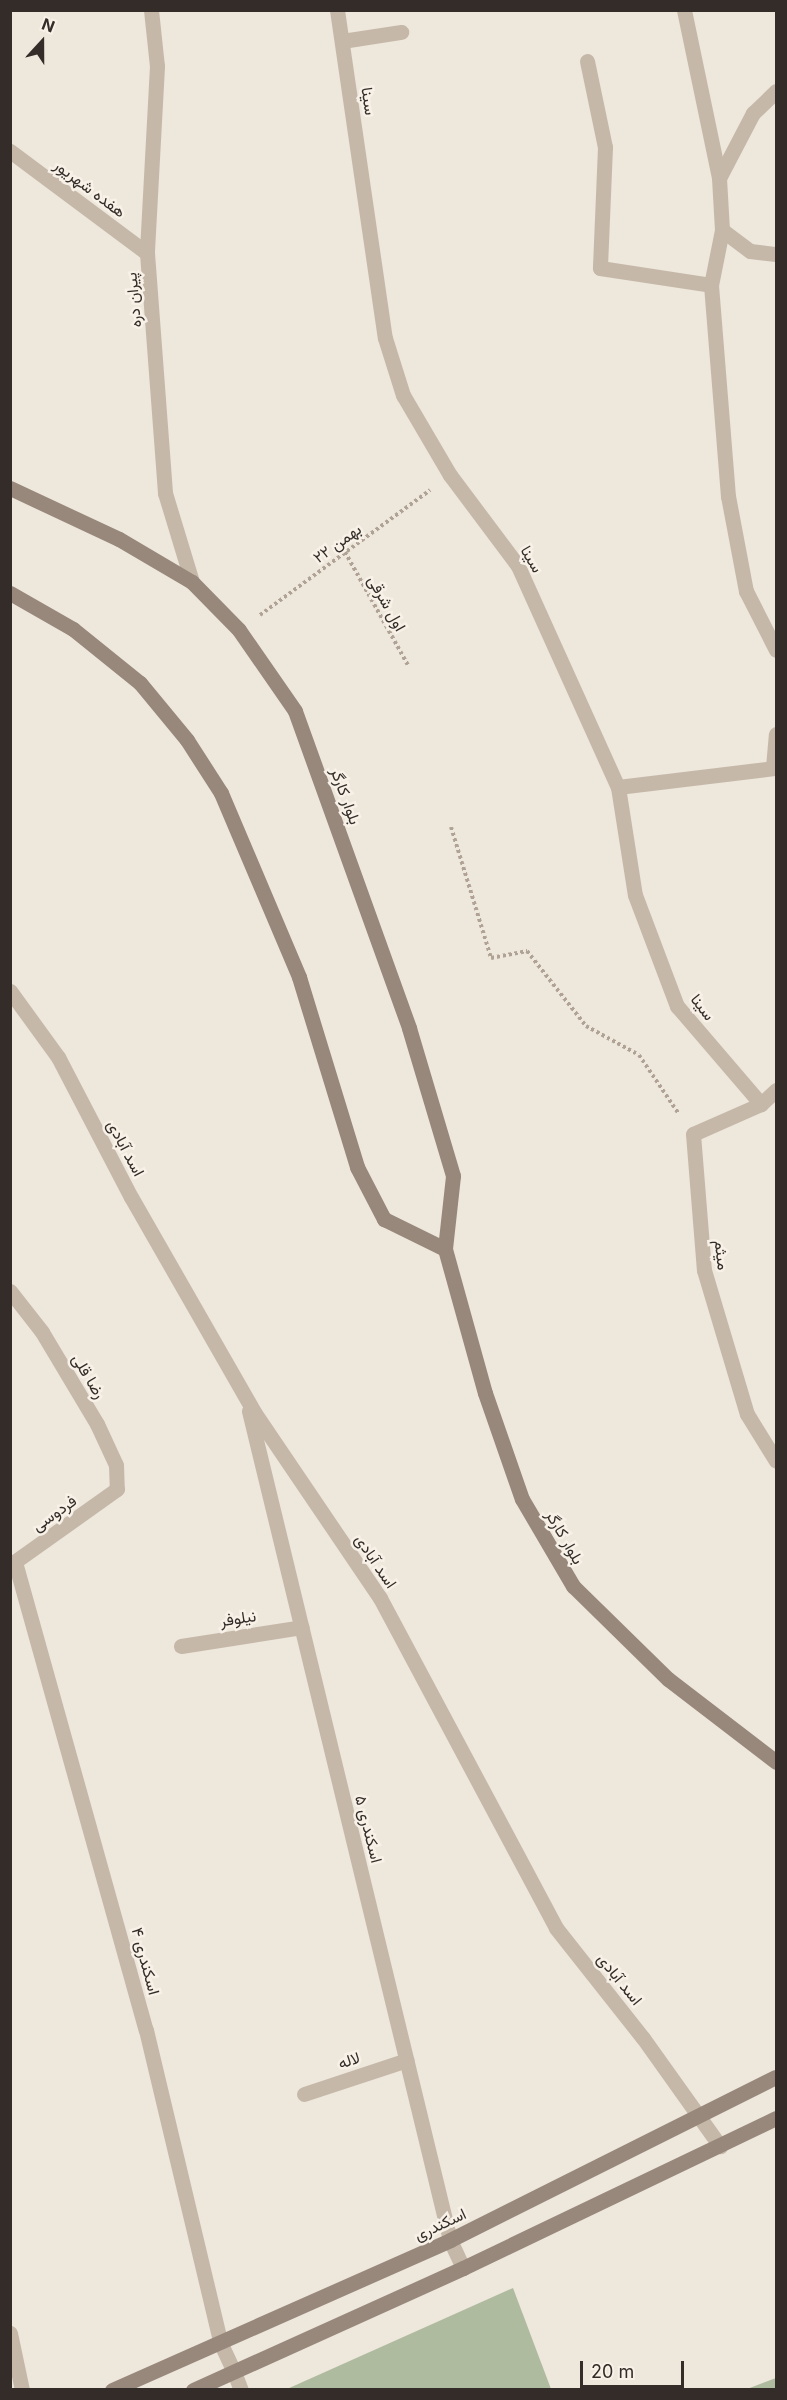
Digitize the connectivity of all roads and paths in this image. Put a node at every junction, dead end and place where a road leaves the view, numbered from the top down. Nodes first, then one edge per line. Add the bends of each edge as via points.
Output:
1 (151, 10) edge
2 (337, 10) edge
3 (684, 10) edge
4 (401, 32) dead end
5 (342, 41) junction
6 (587, 61) dead end
7 (777, 91) edge
8 (10, 151) edge
9 (719, 178) junction
10 (722, 230) junction
11 (147, 253) junction
12 (777, 254) edge
13 (711, 285) junction
14 (450, 475) junction
15 (10, 488) edge
16 (345, 552) junction
17 (192, 582) junction
18 (10, 593) edge
19 (239, 630) junction
20 (777, 650) edge
21 (408, 665) dead end
22 (777, 734) edge
23 (775, 768) edge
24 (618, 787) junction
25 (450, 827) dead end
26 (10, 991) edge
27 (777, 1090) edge
28 (761, 1104) junction
29 (693, 1134) junction
30 (445, 1249) junction
31 (10, 1291) edge
32 (246, 1396) junction
33 (777, 1461) edge
34 (117, 1489) joint
35 (13, 1563) edge
36 (302, 1627) junction
37 (181, 1646) dead end
38 (777, 1762) edge
39 (406, 2060) junction
40 (777, 2077) edge
41 (304, 2094) dead end
42 (700, 2115) junction
43 (777, 2118) edge
44 (720, 2146) junction
45 (450, 2240) junction
46 (463, 2268) junction
47 (10, 2333) edge
48 (221, 2344) junction
49 (234, 2372) junction
50 (22, 2390) edge
51 (112, 2390) edge
52 (192, 2390) edge
53 (241, 2390) edge

1 - 11 street, پیران دره via 157,66
2 - 5 street, سینا
3 - 9 street
4 - 5 street
5 - 14 street, سینا via 385,338 403,395
6 - 13 street via 605,147 600,268
7 - 9 street via 753,113
8 - 11 street, هفده شهریور
9 - 10 street
10 - 12 street via 750,251
10 - 13 street
11 - 17 street, پیران دره via 165,493
13 - 20 street via 728,496 746,591
14 - 16 path, ۲۲ بهمن
14 - 24 street, سینا via 518,566
15 - 17 street, بلوار کارگر via 119,539
16 - 19 path, ۲۲ بهمن
16 - 21 path, اول شرقی
17 - 19 street, بلوار کارگر
18 - 30 street via 73,629 140,683 187,740 222,793 300,977 357,1167 384,1219
19 - 30 street, بلوار کارگر via 295,711 409,1028 453,1176
22 - 23 street
23 - 24 street
24 - 28 street, سینا via 635,895 677,1006
25 - 29 path via 491,958 527,951 586,1026 639,1055
26 - 32 street, اسد آبادی via 58,1057 131,1197
27 - 28 street
28 - 29 street
29 - 33 street, میثم via 704,1270 747,1414
30 - 38 street, بلوار کارگر via 485,1393 522,1499 573,1586 668,1679
31 - 34 street, رضا قلی via 42,1332 97,1424 116,1465
32 - 36 street, اسکندری ۵
32 - 42 street, اسد آبادی via 380,1598 556,1928
34 - 35 street, فردوسی
35 - 48 street, اسکندری ۴ via 143,2019
36 - 37 street, نیلوفر
36 - 39 street, اسکندری ۵
39 - 41 street, لاله
39 - 45 street, اسکندری ۵
40 - 42 street, اسکندری
42 - 44 street, اسد آبادی
42 - 45 street, اسکندری
43 - 44 street
44 - 46 street
45 - 46 street, اسکندری ۵
45 - 48 street, اسکندری
46 - 49 street
47 - 50 street
48 - 49 street, اسکندری ۴
48 - 51 street, اسکندری
49 - 52 street
49 - 53 street, اسکندری ۴

